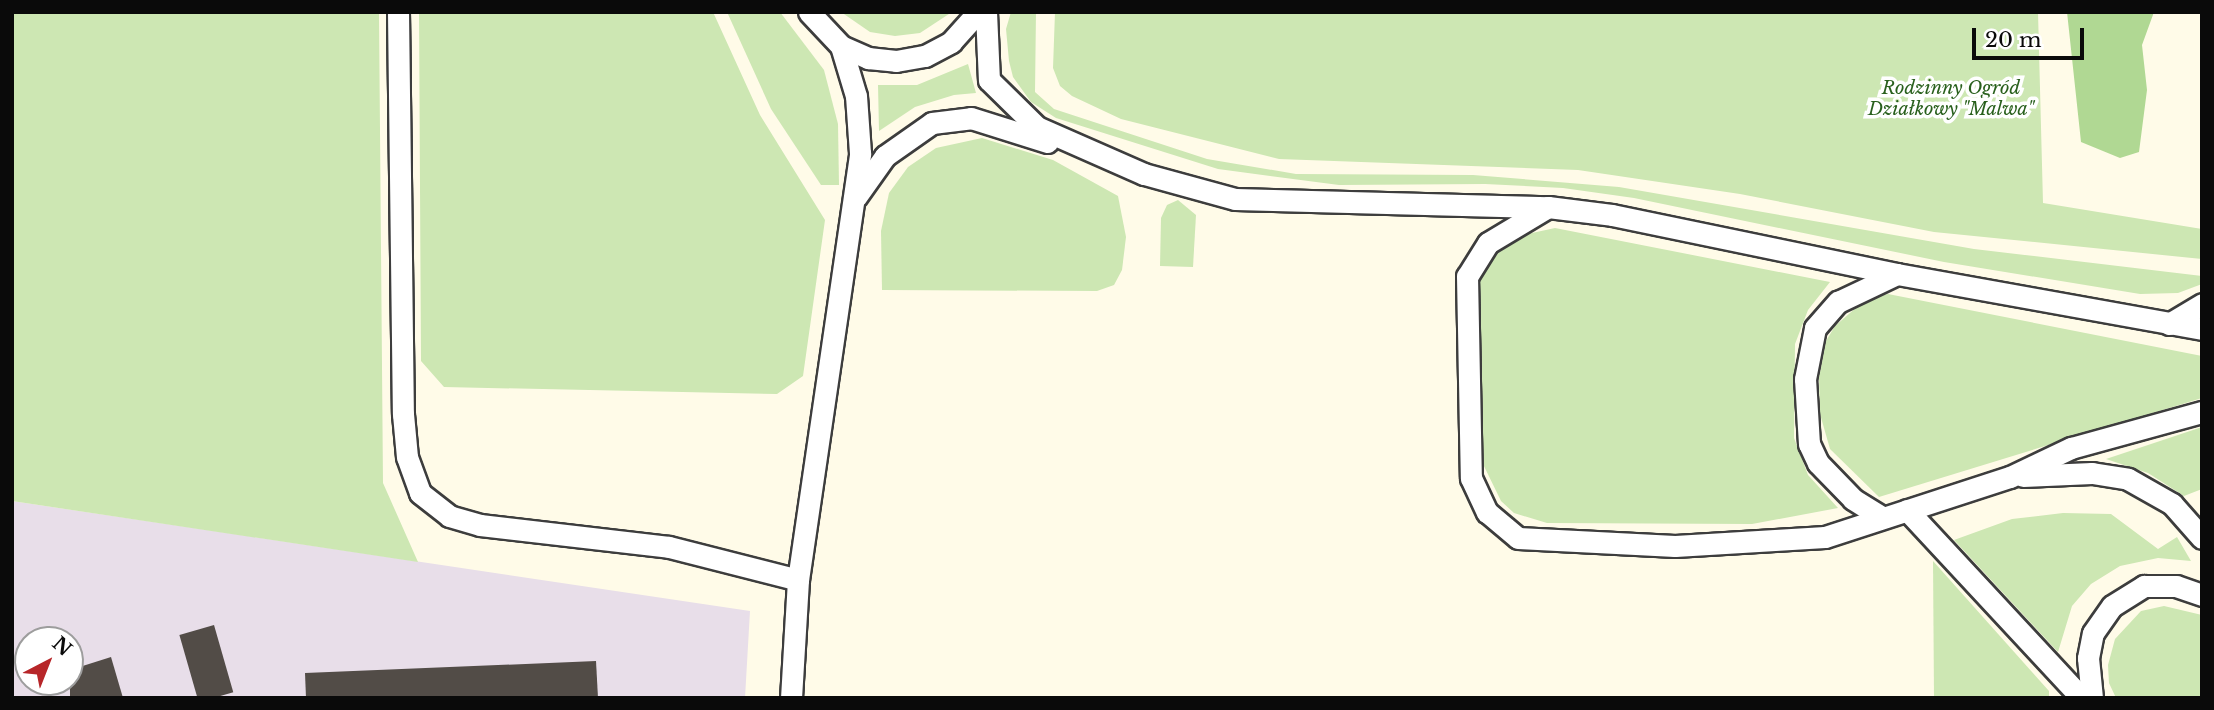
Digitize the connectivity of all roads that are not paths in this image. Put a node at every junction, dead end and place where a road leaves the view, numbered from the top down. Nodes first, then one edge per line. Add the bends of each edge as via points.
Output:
1 (398, 12) edge
2 (809, 12) edge
3 (978, 12) edge
4 (986, 12) edge
5 (841, 46) junction
6 (1120, 164) junction
7 (853, 201) junction
8 (1548, 207) junction
9 (1896, 274) junction
10 (2202, 304) edge
11 (2169, 324) junction
12 (2202, 329) edge
13 (2202, 412) edge
14 (2010, 477) junction
15 (1907, 510) junction
16 (1880, 516) junction
17 (2202, 538) edge
18 (798, 580) junction
19 (2202, 595) edge
20 (791, 698) edge
21 (2082, 698) edge
22 (2092, 698) edge

1 - 18 lane via 403,414 407,457 420,493 449,516 480,525 669,547
2 - 5 lane
3 - 5 lane via 951,43 925,56 896,61 868,58
4 - 6 lane via 989,80 1002,97 1037,127
5 - 7 lane via 856,96 860,153
6 - 7 lane via 971,118 957,118 932,123 885,156
6 - 8 lane via 1235,199
7 - 18 lane
8 - 9 lane via 1612,215
8 - 16 lane via 1488,243 1467,276 1468,458 1478,497 1500,526 1518,538 1538,542 1764,544 1825,537
9 - 11 lane
9 - 16 lane via 1838,302 1815,328 1805,379 1809,444 1818,463 1853,499
10 - 11 lane
11 - 12 lane
13 - 14 lane via 2071,449
14 - 15 lane
14 - 17 lane via 2092,473 2127,479 2172,505
15 - 16 lane
15 - 21 lane
18 - 20 lane
19 - 22 lane via 2176,586 2144,586 2112,606 2093,633 2088,659

